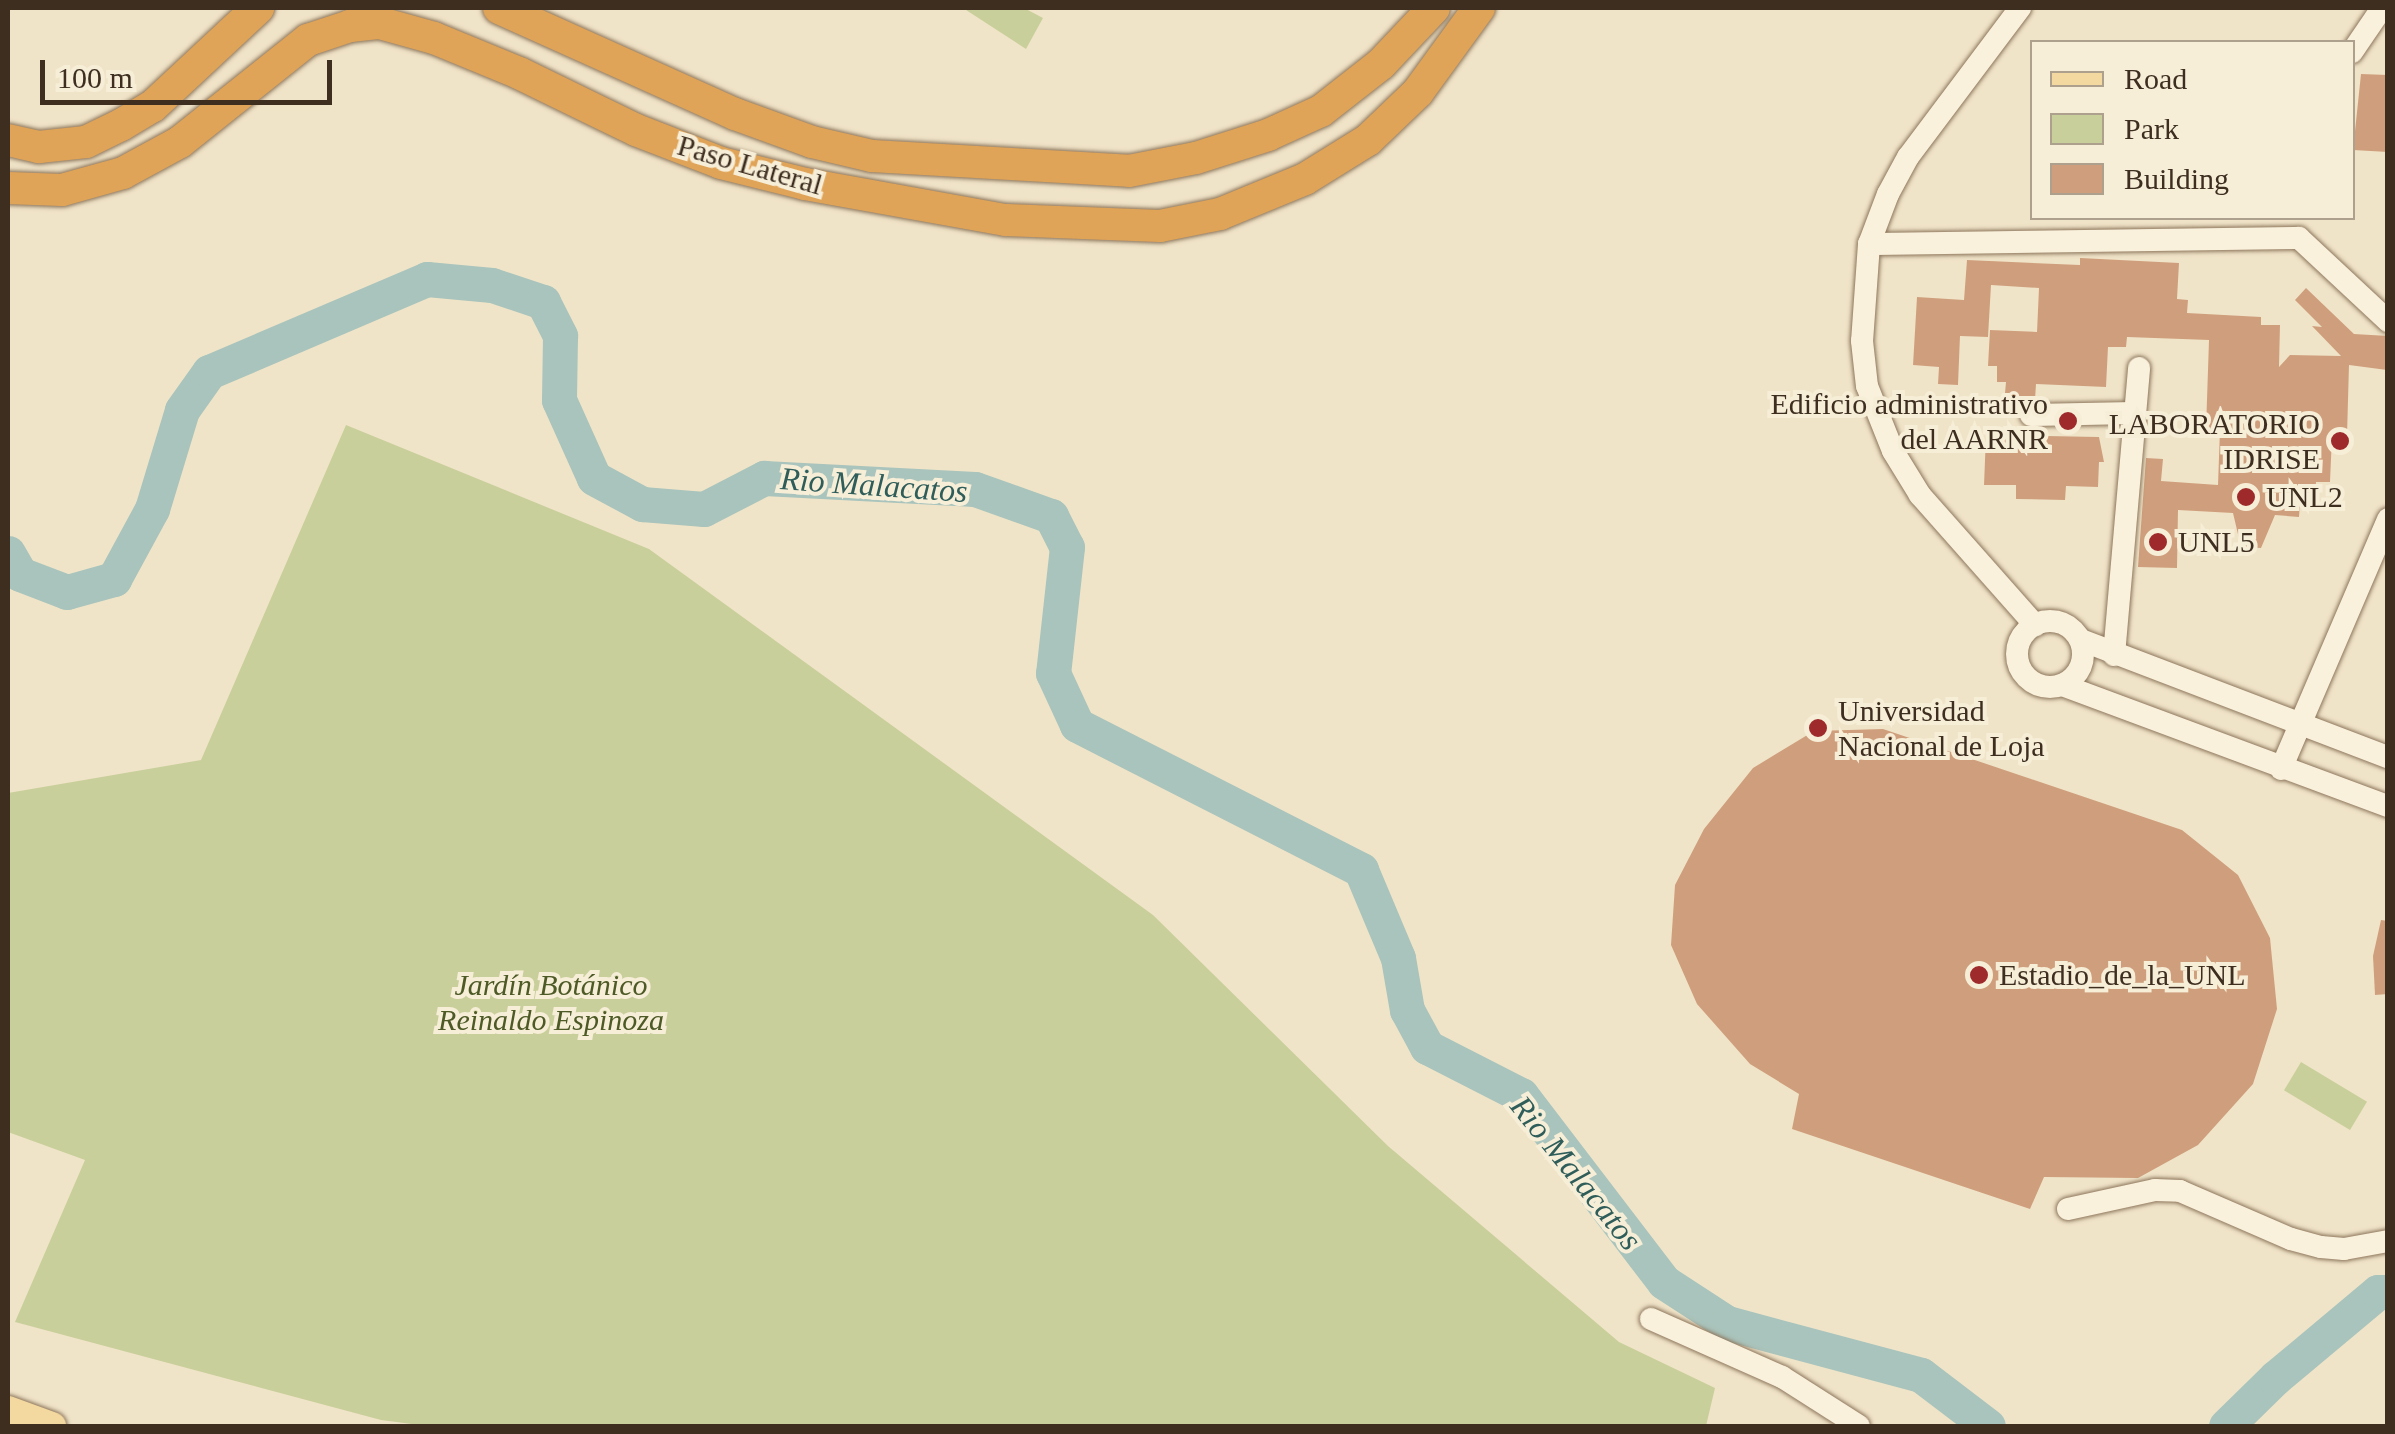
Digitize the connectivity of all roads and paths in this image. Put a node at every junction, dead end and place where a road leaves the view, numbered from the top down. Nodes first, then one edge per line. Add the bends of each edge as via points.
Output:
1 (258, 8) edge
2 (499, 8) edge
3 (1434, 8) edge
4 (1479, 8) edge
5 (2020, 8) edge
6 (2382, 8) edge
7 (2355, 48) edge
8 (8, 140) edge
9 (8, 188) edge
10 (2301, 228) edge
11 (1869, 244) junction
12 (2388, 321) edge
13 (2139, 368) dead end
14 (2135, 413) junction
15 (2031, 415) dead end
16 (2388, 519) edge
17 (2035, 624) junction
18 (2081, 640) junction
19 (2114, 655) junction
20 (2062, 685) junction
21 (2300, 726) junction
22 (2388, 757) edge
23 (2281, 770) junction
24 (2388, 806) edge
25 (2068, 1209) dead end
26 (2388, 1241) edge
27 (1651, 1319) dead end
28 (8, 1410) edge
29 (52, 1426) edge
30 (1858, 1426) edge

1 - 8 highway via 152,106 121,125 86,142 39,146
2 - 3 highway, Paso Lateral via 812,142 872,156 1129,171 1196,158 1321,110 1382,64
4 - 9 highway, Paso Lateral via 1418,92 1368,140 1288,186 1220,214 1160,226 1006,220 721,163 502,66 380,23 308,40 180,142 123,174 62,190
5 - 11 street via 1908,157
6 - 7 street
10 - 11 street
10 - 12 street
11 - 17 street via 1864,356 1893,451 1920,496
13 - 14 street
14 - 15 street
14 - 19 street
16 - 21 street
17 - 18 street via 2056,621
17 - 20 street via 2020,640 2018,662 2030,680
18 - 19 street
18 - 20 street via 2081,666
19 - 21 street
20 - 23 street
21 - 22 street
21 - 23 street
23 - 24 street
25 - 26 street via 2180,1190 2322,1247
27 - 30 street via 1782,1377
28 - 29 main road

